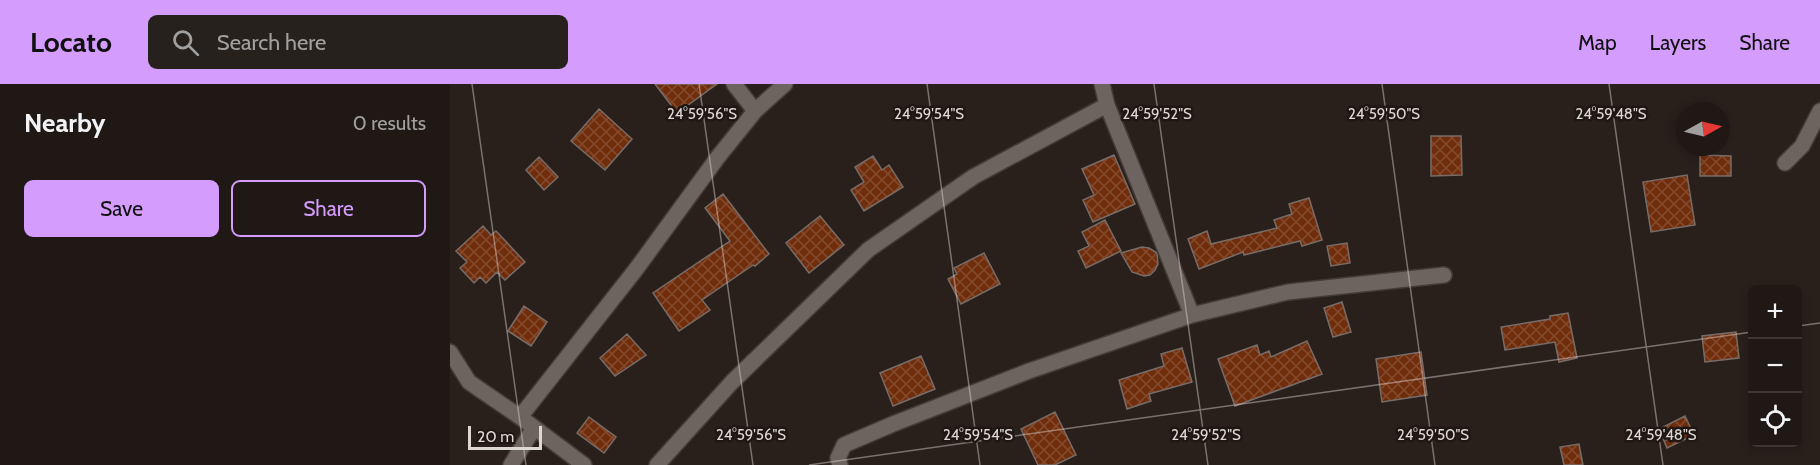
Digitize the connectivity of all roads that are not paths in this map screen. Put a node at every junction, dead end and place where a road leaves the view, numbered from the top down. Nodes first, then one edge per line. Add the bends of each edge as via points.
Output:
1 (734, 84) edge
2 (785, 84) edge
3 (1102, 84) edge
4 (1107, 105) junction
5 (755, 111) junction
6 (1820, 111) edge
7 (1785, 163) dead end
8 (1444, 275) dead end
9 (1192, 315) junction
10 (450, 352) edge
11 (520, 417) junction
12 (534, 428) junction
13 (511, 465) edge
14 (584, 465) edge
15 (657, 465) edge
16 (840, 465) edge

1 - 5 street
2 - 5 street
3 - 4 street
4 - 9 street
4 - 15 street via 973,177 868,250 732,382
5 - 11 street
6 - 7 street via 1802,146
8 - 9 street via 1288,292
9 - 16 street via 1029,370 844,445 838,458
10 - 11 street via 469,382
11 - 12 street
12 - 13 street
12 - 14 street

